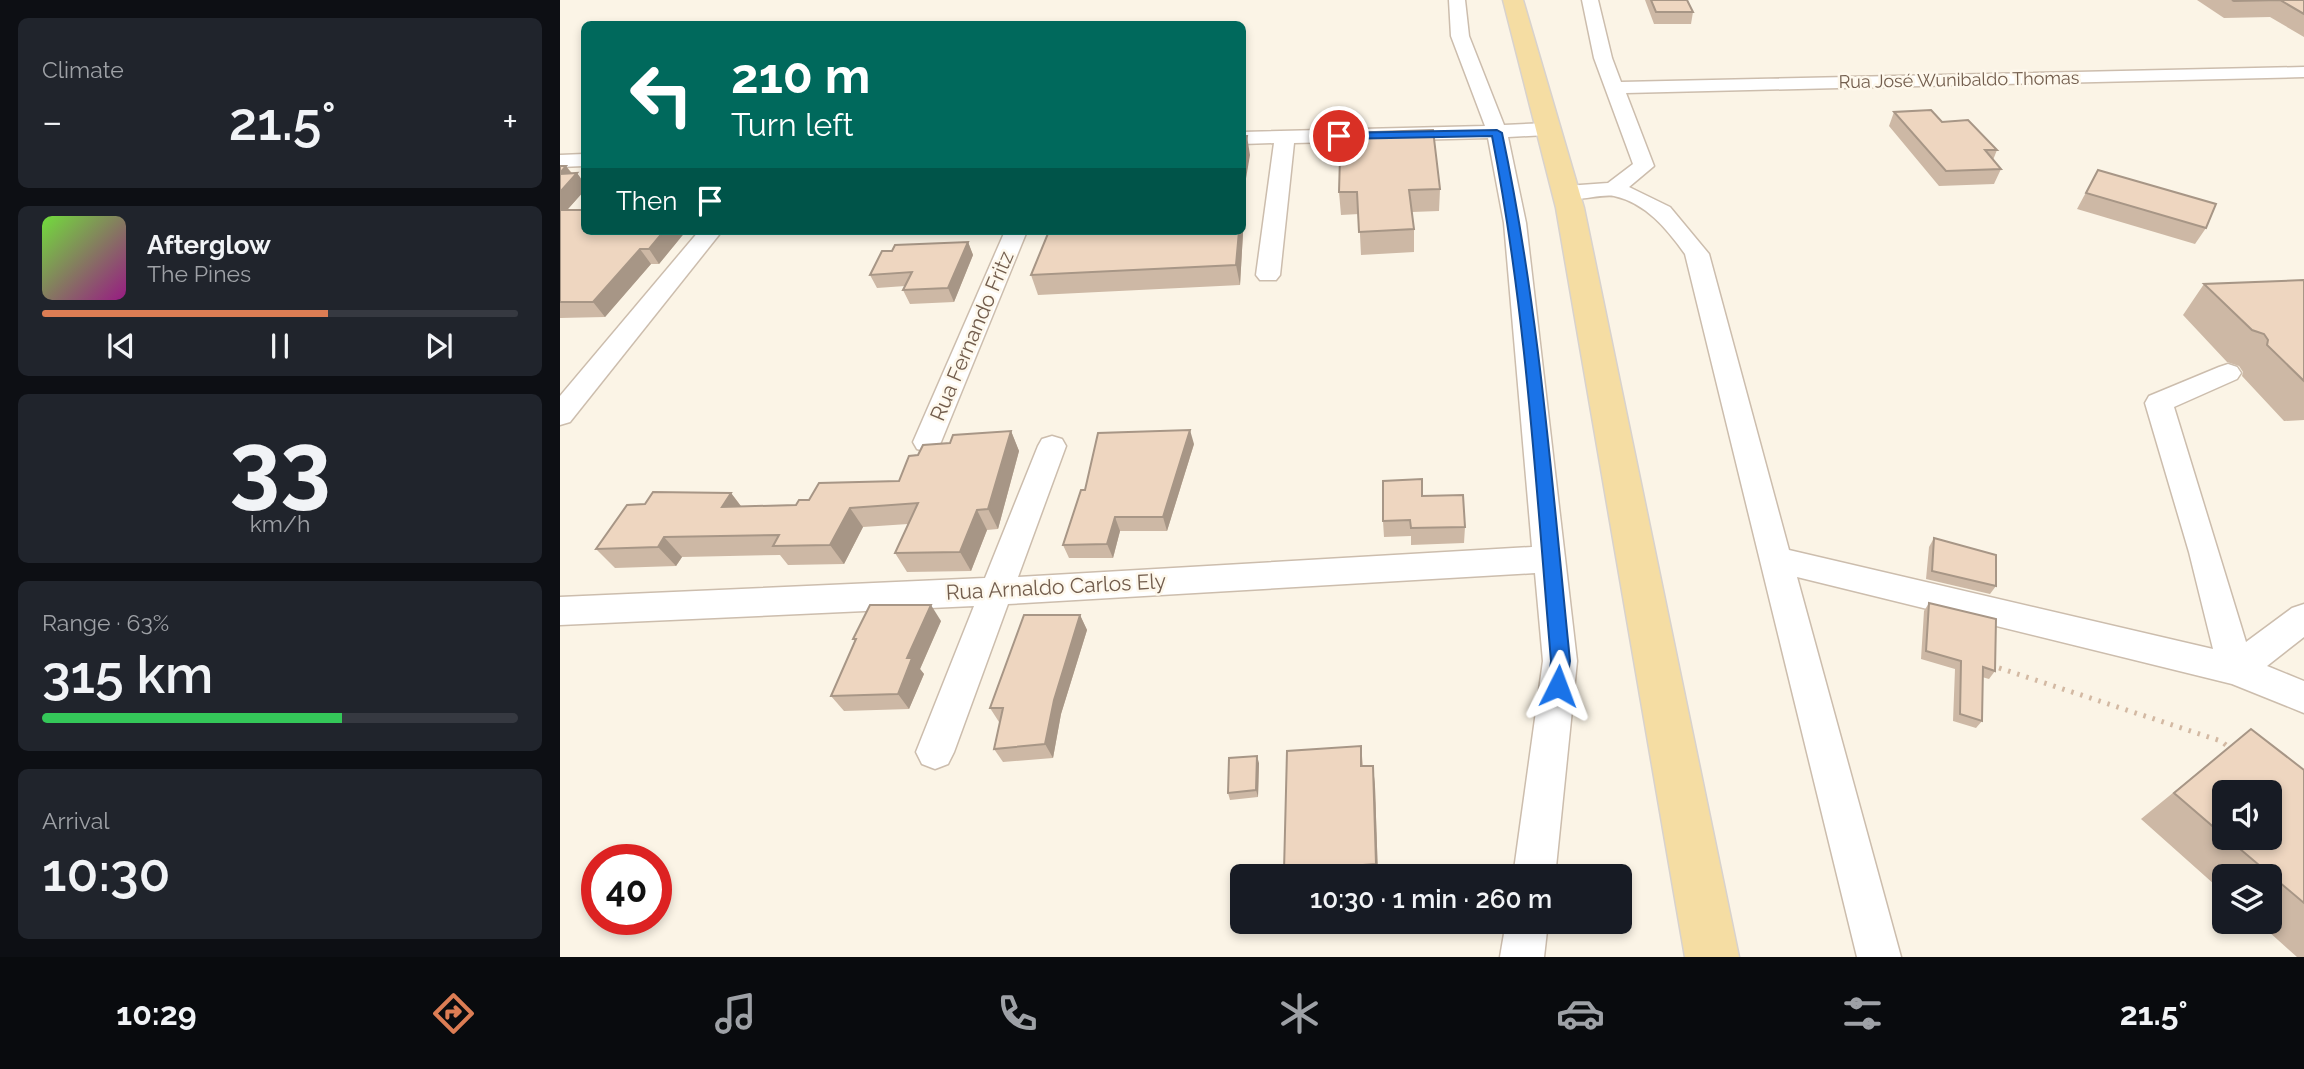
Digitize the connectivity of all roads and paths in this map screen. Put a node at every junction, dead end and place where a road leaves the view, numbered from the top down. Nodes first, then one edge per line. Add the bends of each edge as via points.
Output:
1 (1457, 0) edge
2 (1513, 0) edge
3 (1590, 0) edge
4 (2304, 72) edge
5 (1615, 88) junction
6 (1547, 129) junction
7 (1497, 133) junction
8 (1285, 136) junction
9 (1246, 138) edge
10 (581, 160) edge
11 (560, 161) edge
12 (1644, 166) junction
13 (1614, 189) junction
14 (1566, 192) junction
15 (1669, 215) junction
16 (708, 235) edge
17 (1014, 235) edge
18 (1268, 275) dead end
19 (2228, 373) dead end
20 (560, 415) edge
21 (927, 442) edge
22 (1052, 446) dead end
23 (1551, 559) junction
24 (1776, 559) junction
25 (998, 590) junction
26 (560, 611) edge
27 (2304, 618) edge
28 (1989, 665) edge
29 (2236, 670) junction
30 (2304, 697) edge
31 (935, 752) dead end
32 (2238, 754) edge
33 (1536, 864) edge
34 (1525, 934) edge
35 (1522, 957) edge
36 (1712, 957) edge
37 (1879, 957) edge

1 - 7 street via 1460,36
2 - 6 main road
3 - 5 street
4 - 5 street, Rua José Wunibaldo Thomas
5 - 12 street
6 - 7 street
6 - 14 main road
7 - 8 street
7 - 23 street via 1515,223
8 - 9 street
8 - 18 street
10 - 11 street
12 - 13 street
12 - 15 street
13 - 14 street
13 - 15 street via 1641,197
14 - 36 main road
15 - 24 street via 1697,254
16 - 20 street
17 - 21 street, Rua Fernando Fritz
19 - 29 street via 2159,403
22 - 25 street
23 - 25 street, Rua Arnaldo Carlos Ely
23 - 33 street via 1560,661
24 - 29 street
24 - 37 street
25 - 26 street, Rua Arnaldo Carlos Ely
25 - 31 street
27 - 29 street
28 - 32 path via 2221,741
29 - 30 street
34 - 35 street

